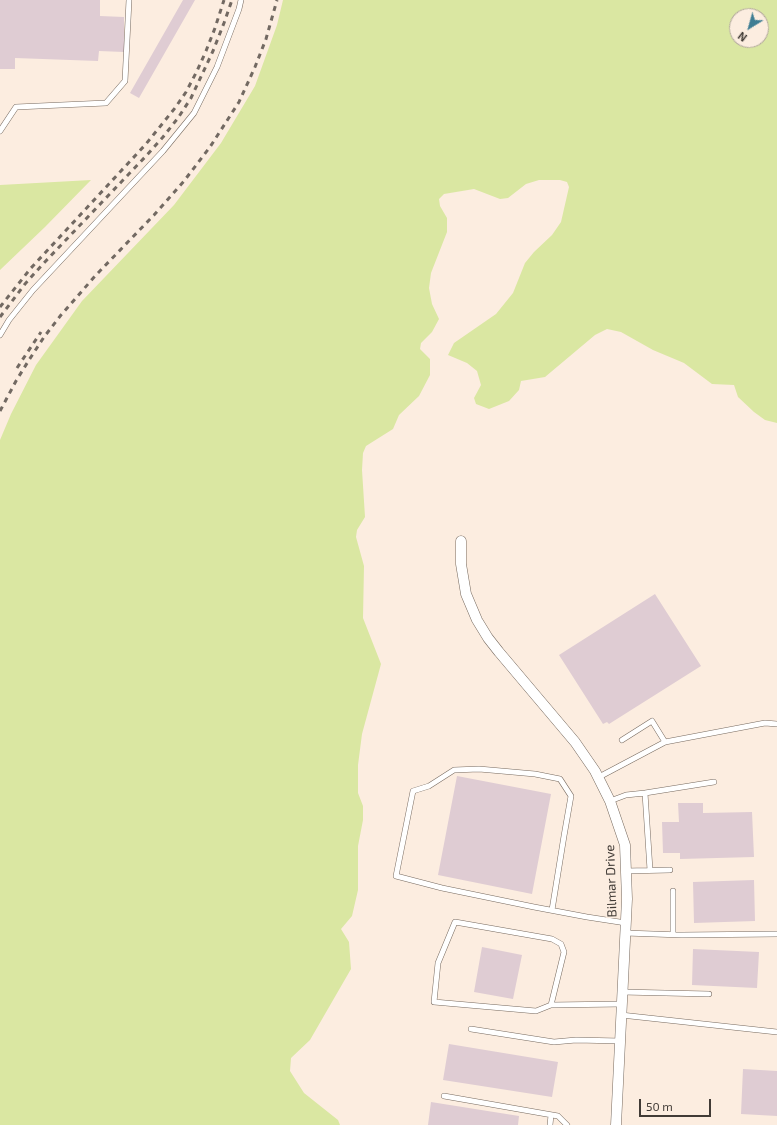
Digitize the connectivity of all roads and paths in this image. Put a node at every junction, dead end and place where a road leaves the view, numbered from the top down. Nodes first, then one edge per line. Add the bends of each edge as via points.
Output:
1 (128, 0) edge
2 (241, 0) edge
3 (0, 131) edge
4 (0, 335) edge
5 (461, 541) dead end
6 (777, 724) edge
7 (622, 740) dead end
8 (665, 742) junction
9 (599, 777) junction
10 (714, 782) dead end
11 (645, 793) junction
12 (610, 801) junction
13 (650, 870) junction
14 (670, 870) dead end
15 (626, 871) junction
16 (673, 891) dead end
17 (552, 910) junction
18 (625, 928) junction
19 (674, 934) junction
20 (777, 934) edge
21 (622, 992) junction
22 (709, 994) dead end
23 (622, 1004) junction
24 (551, 1005) junction
25 (621, 1015) junction
26 (471, 1029) dead end
27 (777, 1032) edge
28 (620, 1041) junction
29 (444, 1096) dead end
30 (551, 1115) junction
31 (550, 1125) edge
32 (567, 1125) edge
33 (616, 1125) edge

1 - 3 lane via 125,82 106,103 16,107
2 - 4 lane via 217,67 194,113 163,151 33,290
5 - 9 street, Bilmar Drive via 461,564 466,594 477,620 499,652 575,742
6 - 8 lane via 765,723
7 - 8 lane via 652,721
8 - 9 lane
9 - 12 street, Bilmar Drive
10 - 11 lane
11 - 12 lane via 626,795
11 - 13 lane
12 - 15 street, Bilmar Drive via 625,844
13 - 14 lane
13 - 15 lane
15 - 18 street, Bilmar Drive
16 - 19 lane
17 - 17 lane via 396,876 413,791 429,786 454,770 479,769 560,779 571,796
17 - 18 lane
18 - 19 lane
18 - 21 street, Bilmar Drive
19 - 20 lane
21 - 22 lane
21 - 23 street, Bilmar Drive
23 - 24 lane
23 - 25 street, Bilmar Drive
24 - 24 lane via 564,952 561,944 552,939 455,922 438,963 434,1002 536,1011
25 - 27 lane
25 - 28 street, Bilmar Drive
26 - 28 lane via 554,1042
28 - 33 street, Bilmar Drive
29 - 30 lane
30 - 31 lane
30 - 32 lane via 558,1116

